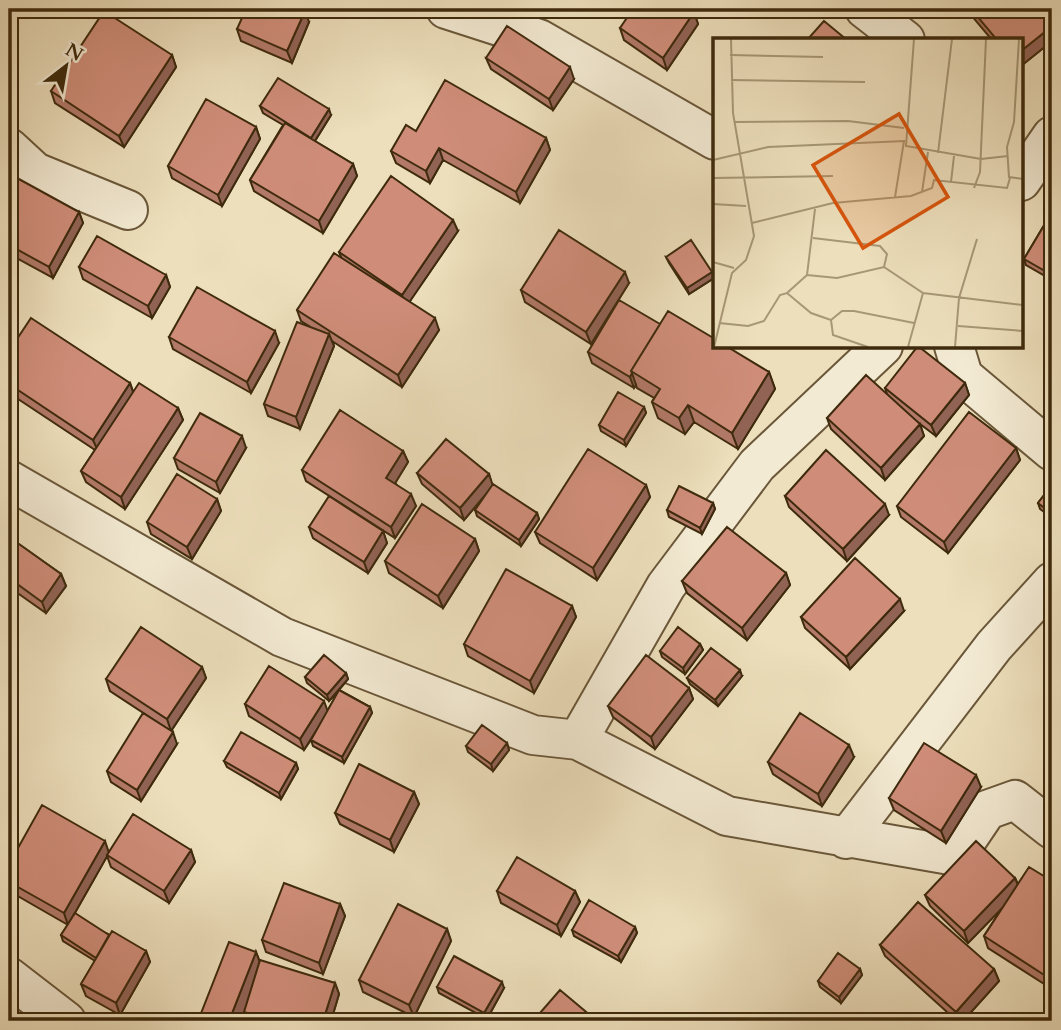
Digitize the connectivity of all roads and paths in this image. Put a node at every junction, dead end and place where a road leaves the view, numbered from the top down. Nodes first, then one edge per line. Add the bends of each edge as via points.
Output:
1 (446, 9) edge
2 (865, 9) edge
3 (902, 38) edge
4 (713, 139) edge
5 (9, 148) edge
6 (128, 210) dead end
7 (881, 348) edge
8 (955, 348) edge
9 (1052, 451) edge
10 (9, 480) edge
11 (1052, 582) edge
12 (578, 740) junction
13 (1052, 829) edge
14 (846, 839) junction
15 (9, 977) edge
16 (66, 1021) edge

1 - 4 street via 539,39
2 - 3 street
5 - 6 street via 35,172
7 - 12 street via 757,465 666,586
8 - 9 street via 963,376
10 - 12 street via 282,637 533,735
11 - 14 street via 993,646
12 - 14 street via 727,816
13 - 14 street via 1015,800 988,810 956,856
15 - 16 street

